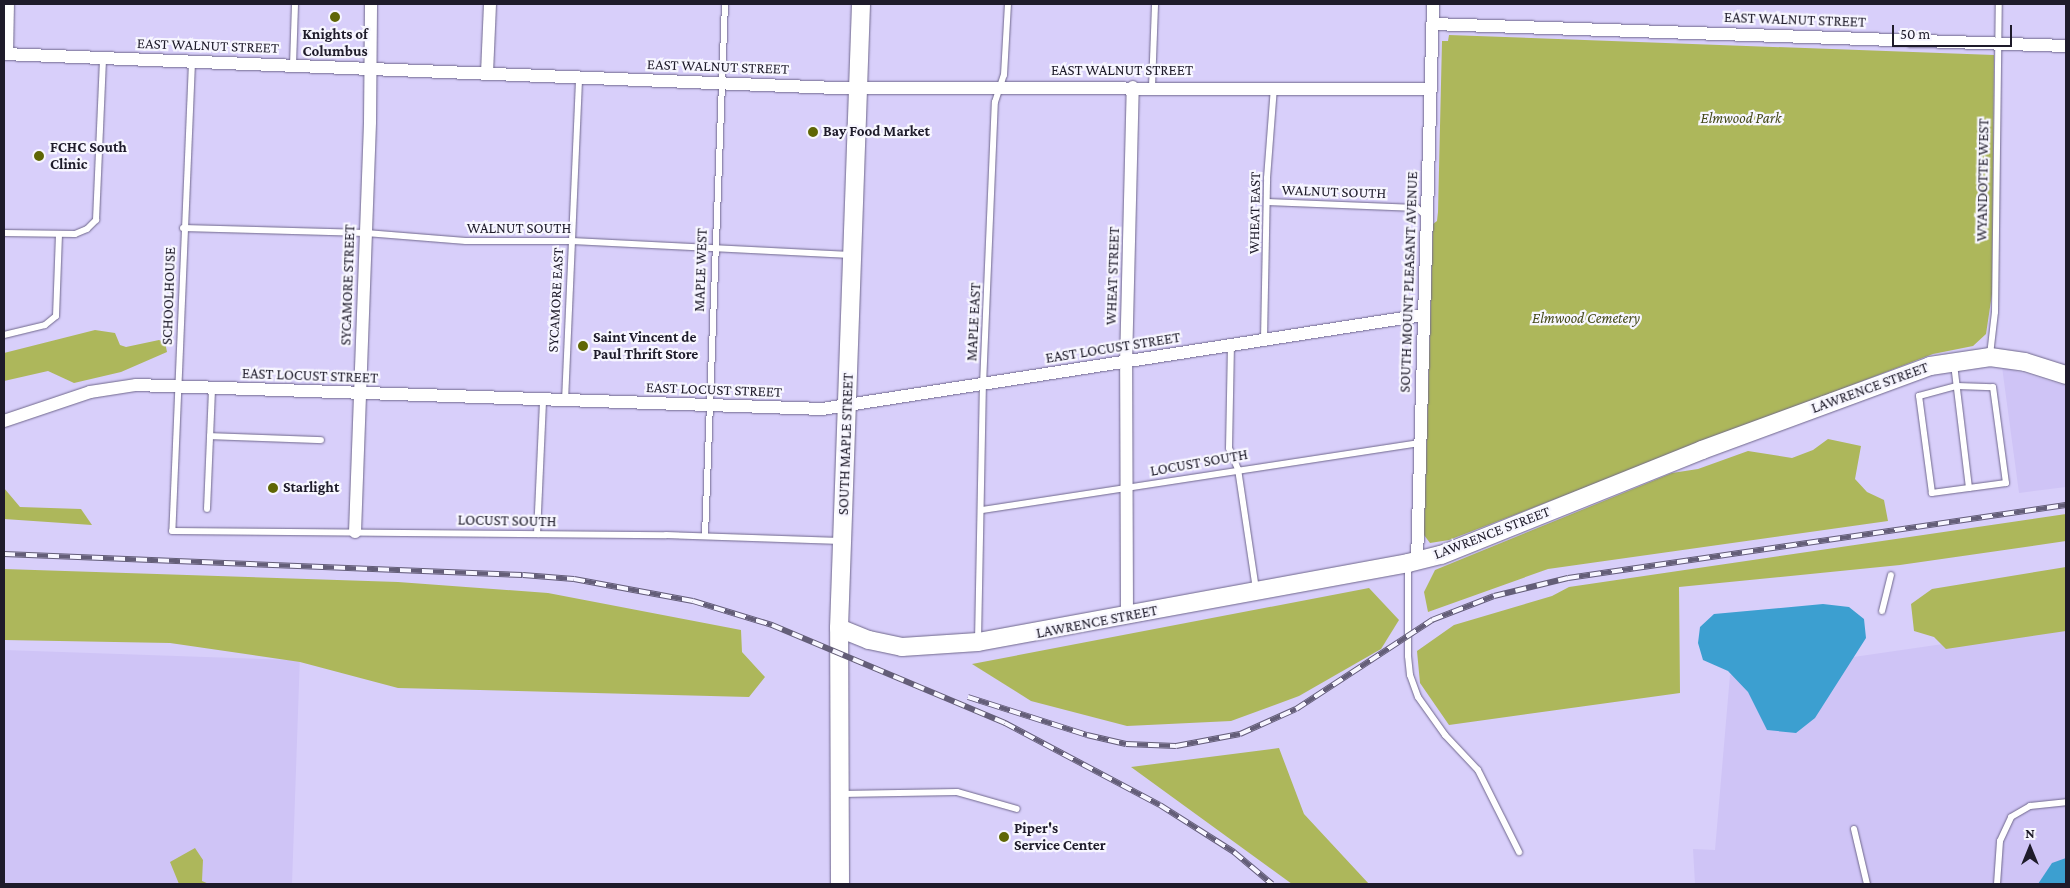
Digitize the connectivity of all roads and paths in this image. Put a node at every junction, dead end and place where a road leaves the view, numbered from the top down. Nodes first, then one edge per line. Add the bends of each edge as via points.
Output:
1 (8, 4) edge
2 (295, 4) edge
3 (371, 4) edge
4 (490, 4) edge
5 (725, 4) edge
6 (860, 4) edge
7 (1008, 4) edge
8 (1155, 4) edge
9 (1433, 4) edge
10 (1999, 4) edge
11 (1433, 24) junction
12 (1997, 44) junction
13 (2066, 46) edge
14 (5, 54) edge
15 (103, 58) junction
16 (192, 62) junction
17 (293, 65) junction
18 (369, 70) junction
19 (487, 73) junction
20 (579, 78) junction
21 (722, 84) junction
22 (1133, 87) junction
23 (1152, 87) junction
24 (857, 88) junction
25 (1000, 88) junction
26 (1274, 88) junction
27 (1431, 89) junction
28 (1267, 202) junction
29 (1426, 216) junction
30 (183, 228) junction
31 (4, 233) edge
32 (366, 233) junction
33 (59, 235) junction
34 (572, 241) junction
35 (715, 249) junction
36 (854, 255) junction
37 (1422, 314) junction
38 (4, 335) edge
39 (1264, 339) junction
40 (1231, 344) junction
41 (1990, 356) junction
42 (1953, 360) junction
43 (1126, 364) junction
44 (2066, 375) edge
45 (983, 385) junction
46 (1956, 386) junction
47 (178, 387) junction
48 (212, 389) junction
49 (361, 394) junction
50 (543, 402) junction
51 (565, 403) junction
52 (708, 406) junction
53 (846, 407) junction
54 (4, 421) edge
55 (210, 436) junction
56 (321, 440) dead end
57 (1421, 442) junction
58 (1238, 469) junction
59 (1126, 488) junction
60 (1969, 488) junction
61 (207, 509) dead end
62 (982, 510) junction
63 (172, 531) joint
64 (355, 532) junction
65 (536, 534) junction
66 (705, 536) junction
67 (842, 541) junction
68 (1413, 562) junction
69 (1891, 575) dead end
70 (1256, 592) junction
71 (1882, 611) dead end
72 (1127, 616) junction
73 (839, 628) junction
74 (978, 642) junction
75 (840, 794) junction
76 (2066, 802) edge
77 (1017, 809) dead end
78 (1854, 829) dead end
79 (1518, 852) dead end
80 (840, 884) edge
81 (1867, 884) edge
82 (1997, 884) edge

1 - 14 street
2 - 17 lane
3 - 18 street, SYCAMORE STREET
4 - 19 street
5 - 21 lane, MAPLE WEST
6 - 24 street, SOUTH MAPLE STREET
7 - 25 lane, MAPLE EAST via 1004,75
8 - 23 lane
9 - 11 street, SOUTH MOUNT PLEASANT AVENUE
10 - 12 lane, WYANDOTTE WEST
11 - 12 street, EAST WALNUT STREET
11 - 27 street, SOUTH MOUNT PLEASANT AVENUE
12 - 13 street, EAST WALNUT STREET
12 - 41 lane, WYANDOTTE WEST via 1995,312
14 - 15 street, EAST WALNUT STREET
15 - 16 street, EAST WALNUT STREET
15 - 33 lane via 97,216 92,225 81,232
16 - 17 street, EAST WALNUT STREET
16 - 30 lane, SCHOOLHOUSE
17 - 18 street, EAST WALNUT STREET
18 - 19 street, EAST WALNUT STREET
18 - 32 street, SYCAMORE STREET
19 - 20 street, EAST WALNUT STREET
20 - 21 street, EAST WALNUT STREET
20 - 34 lane, SYCAMORE EAST
21 - 24 street, EAST WALNUT STREET
21 - 35 lane, MAPLE WEST
22 - 23 street, EAST WALNUT STREET
22 - 25 street, EAST WALNUT STREET
22 - 43 street, WHEAT STREET
23 - 26 street, EAST WALNUT STREET
24 - 25 street, EAST WALNUT STREET
24 - 36 street, SOUTH MAPLE STREET
25 - 45 lane, MAPLE EAST via 995,102
26 - 27 street, EAST WALNUT STREET
26 - 28 lane, WHEAT EAST
27 - 29 street, SOUTH MOUNT PLEASANT AVENUE
28 - 29 lane, WALNUT SOUTH via 1417,208
28 - 39 lane, WHEAT EAST
29 - 37 street, SOUTH MOUNT PLEASANT AVENUE
30 - 32 lane, WALNUT SOUTH
30 - 47 lane, SCHOOLHOUSE
31 - 33 lane
32 - 34 lane, WALNUT SOUTH via 466,241
32 - 49 street, SYCAMORE STREET
33 - 38 lane via 56,316 45,325
34 - 35 lane, WALNUT SOUTH
34 - 51 lane, SYCAMORE EAST
35 - 36 lane, WALNUT SOUTH
35 - 52 lane, MAPLE WEST
36 - 53 street, SOUTH MAPLE STREET
37 - 39 street, EAST LOCUST STREET
37 - 57 street, SOUTH MOUNT PLEASANT AVENUE
39 - 40 street, EAST LOCUST STREET
40 - 43 street, EAST LOCUST STREET
40 - 58 lane via 1229,448
41 - 42 street, LAWRENCE STREET
41 - 44 street, LAWRENCE STREET via 2025,362
42 - 46 lane
42 - 68 street, LAWRENCE STREET via 1884,381 1441,555
43 - 45 street, EAST LOCUST STREET
43 - 59 street, WHEAT STREET
45 - 53 street, EAST LOCUST STREET
45 - 62 lane, MAPLE EAST
46 - 60 lane
46 - 60 lane via 1993,387 2006,483
46 - 60 lane via 1919,396 1932,492
47 - 48 street, EAST LOCUST STREET
47 - 54 street, EAST LOCUST STREET via 110,387
47 - 63 lane, SCHOOLHOUSE
48 - 49 street, EAST LOCUST STREET
48 - 55 lane
49 - 50 street, EAST LOCUST STREET
49 - 64 street, SYCAMORE STREET
50 - 51 street, EAST LOCUST STREET
50 - 65 lane
51 - 52 street, EAST LOCUST STREET
52 - 53 street, EAST LOCUST STREET
52 - 66 lane, MAPLE WEST
53 - 67 street, SOUTH MAPLE STREET
55 - 56 lane
55 - 61 lane
57 - 58 lane, LOCUST SOUTH
57 - 68 street, SOUTH MOUNT PLEASANT AVENUE
58 - 59 lane, LOCUST SOUTH
58 - 70 lane
59 - 62 lane, LOCUST SOUTH
59 - 72 street, WHEAT STREET
62 - 74 lane, MAPLE EAST
63 - 64 lane, LOCUST SOUTH
64 - 65 lane, LOCUST SOUTH
65 - 66 lane, LOCUST SOUTH
66 - 67 lane, LOCUST SOUTH
67 - 73 street, SOUTH MAPLE STREET
68 - 70 street, LAWRENCE STREET
68 - 79 lane via 1408,656 1410,675 1418,697 1445,735 1478,770
69 - 71 lane
70 - 72 street, LAWRENCE STREET
72 - 74 street, LAWRENCE STREET
73 - 74 street, LAWRENCE STREET via 869,640 902,647
73 - 75 street, SOUTH MAPLE STREET
75 - 77 lane via 957,792
75 - 80 street, SOUTH MAPLE STREET
76 - 82 lane via 2030,806 2011,818 2000,841
78 - 81 lane

